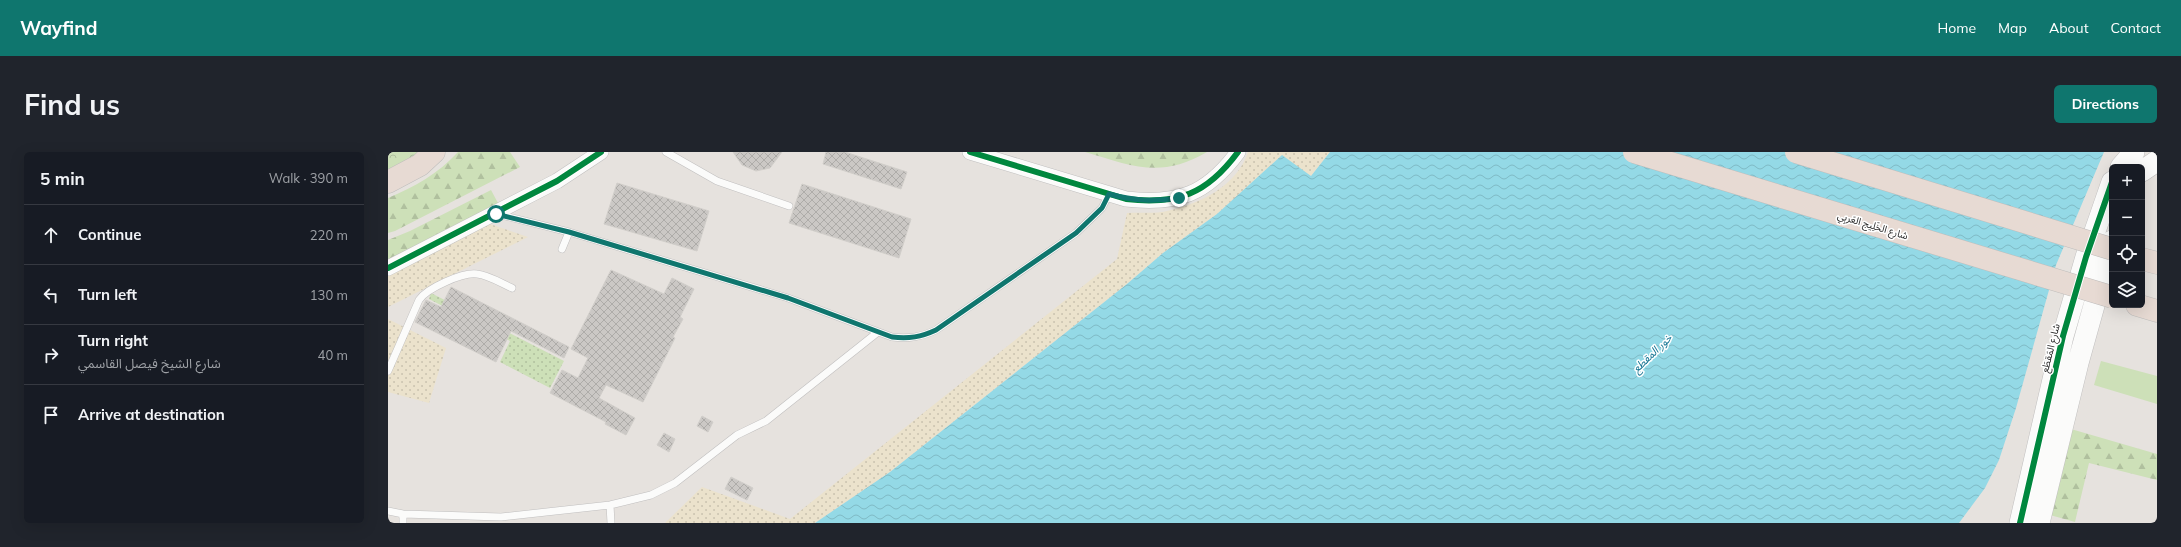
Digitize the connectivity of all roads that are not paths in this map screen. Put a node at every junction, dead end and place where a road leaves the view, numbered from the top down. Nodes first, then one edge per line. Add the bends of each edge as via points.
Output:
1 (434, 152) edge
2 (601, 152) edge
3 (666, 152) edge
4 (970, 152) edge
5 (1238, 152) edge
6 (1634, 152) edge
7 (1796, 152) edge
8 (2134, 152) edge
9 (2157, 161) edge
10 (2124, 164) edge
11 (2145, 169) edge
12 (388, 182) edge
13 (2109, 191) edge
14 (1109, 194) junction
15 (789, 206) dead end
16 (496, 214) junction
17 (569, 232) junction
18 (2109, 248) edge
19 (562, 249) dead end
20 (2109, 250) edge
21 (2145, 260) edge
22 (2157, 263) edge
23 (388, 268) edge
24 (512, 288) dead end
25 (2109, 296) edge
26 (2145, 307) edge
27 (2157, 311) edge
28 (878, 332) junction
29 (388, 371) edge
30 (610, 505) junction
31 (388, 511) edge
32 (403, 514) junction
33 (403, 523) edge
34 (610, 523) edge
35 (2020, 523) edge
36 (2039, 523) edge

1 - 12 highway via 420,165
2 - 16 street via 557,181
3 - 15 lane via 717,181
4 - 14 street
5 - 14 street via 1224,171 1203,187 1179,198 1153,202
6 - 25 highway, شارع الخَلِيج العَربِي, bridge
7 - 18 highway, bridge
8 - 10 street
9 - 11 street
13 - 35 street, شارع المَقطَع via 2063,336
14 - 28 lane via 1102,208 1076,233 936,330 907,339
16 - 17 lane
16 - 23 street
17 - 19 lane
17 - 28 lane via 788,298
20 - 36 street
21 - 22 highway
24 - 29 lane via 476,274 438,285 426,292 419,300
26 - 27 highway
28 - 30 lane via 766,421 723,444 675,483 651,495
30 - 32 lane via 482,518
30 - 34 lane
31 - 32 lane
32 - 33 lane

